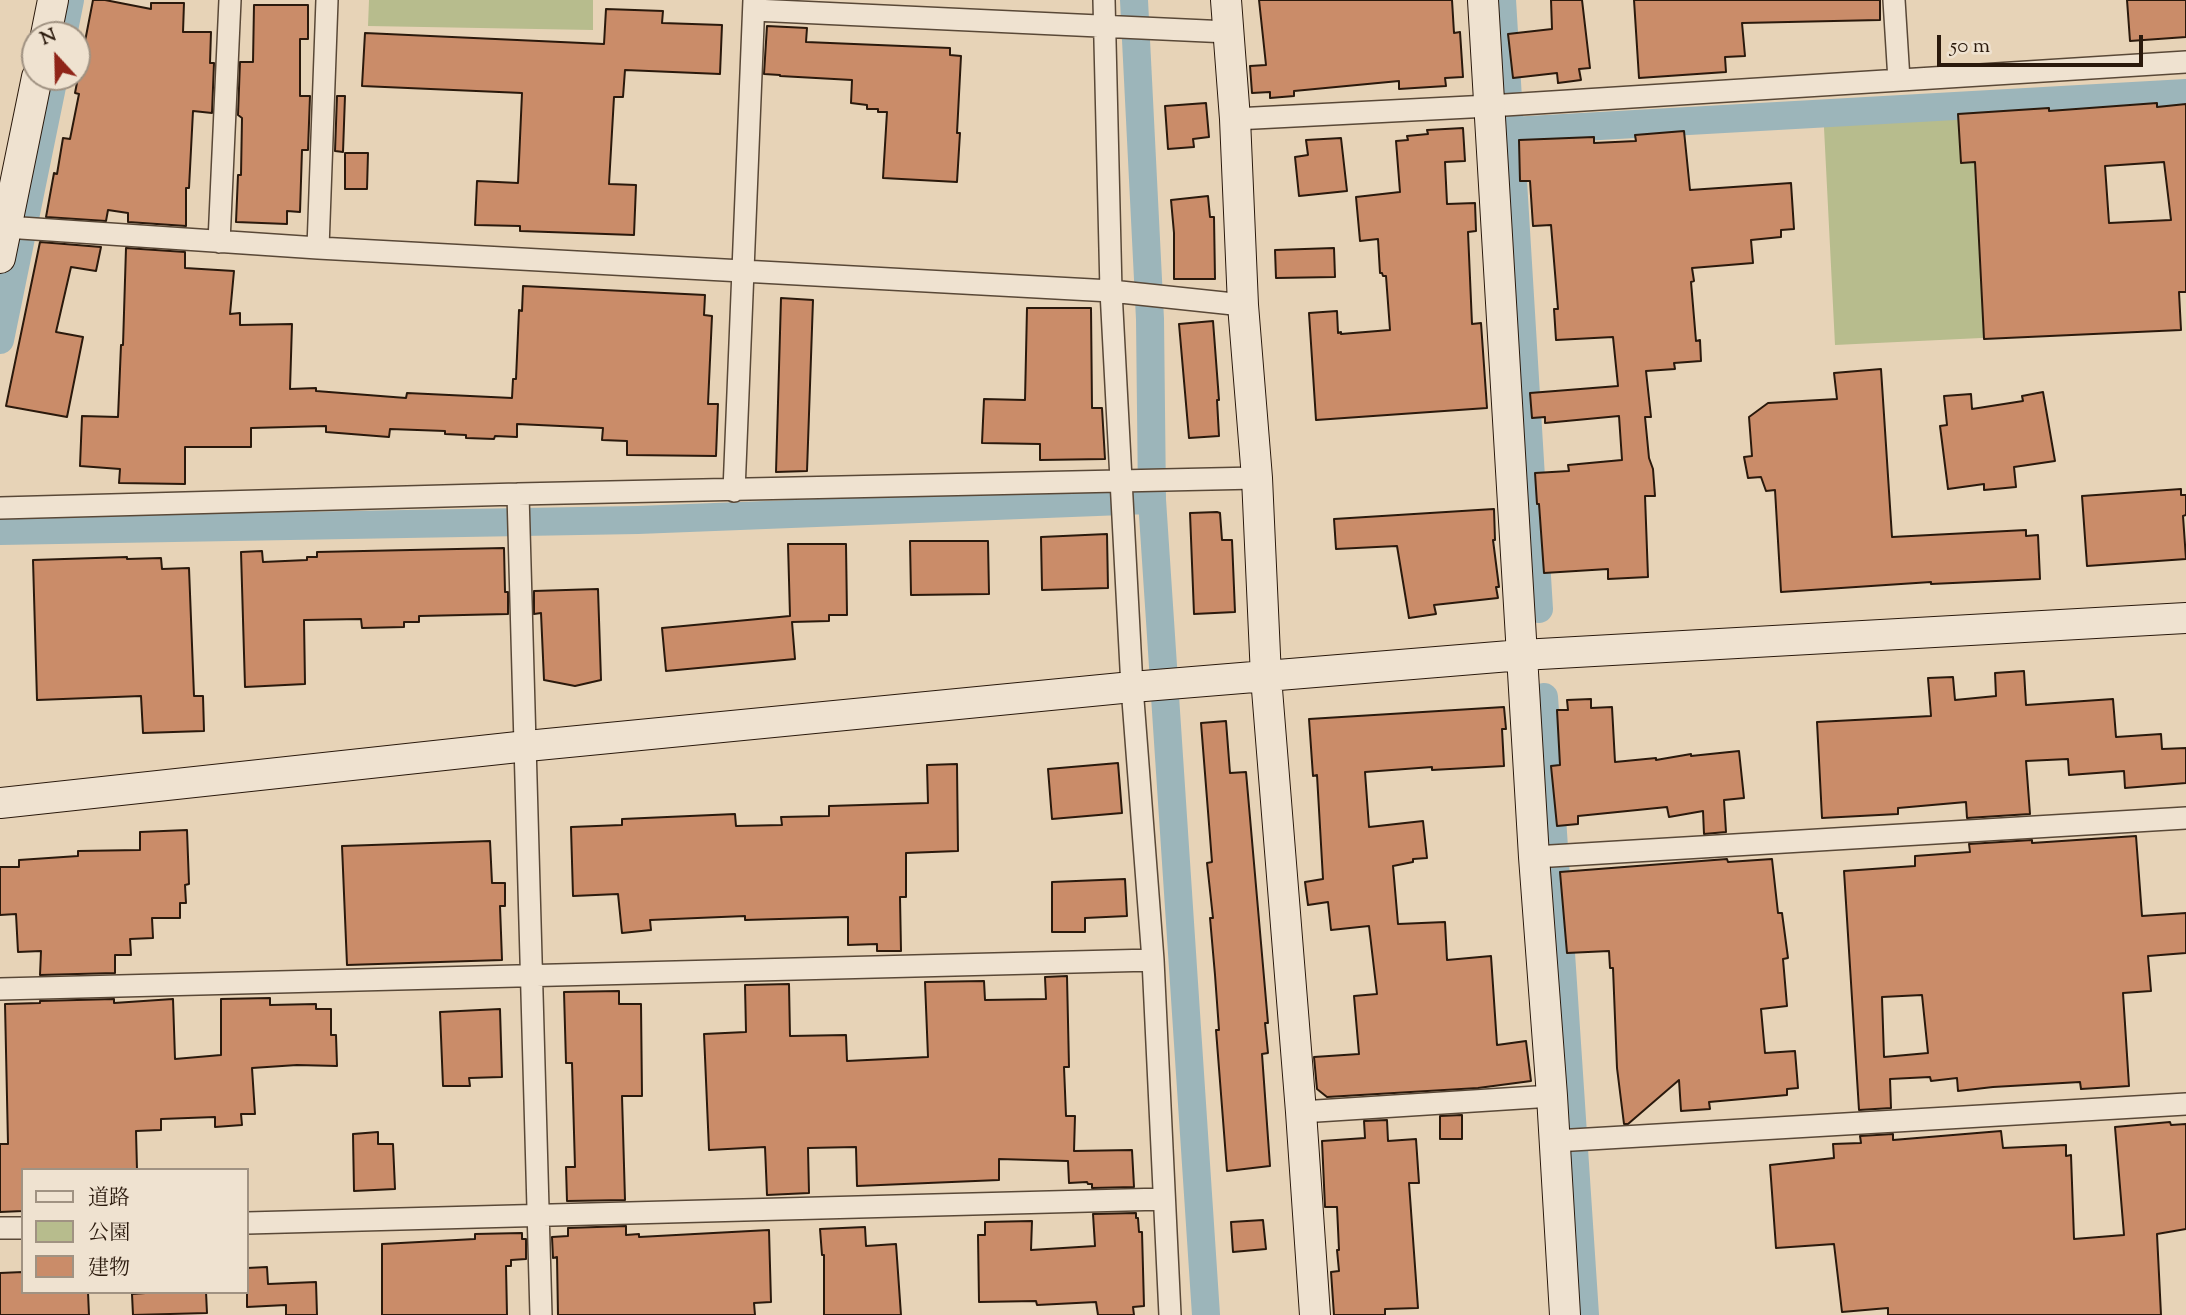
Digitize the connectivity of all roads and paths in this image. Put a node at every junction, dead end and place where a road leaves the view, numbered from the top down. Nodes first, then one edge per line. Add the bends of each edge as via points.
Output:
1 (53, 0) edge
2 (230, 0) edge
3 (327, 0) edge
4 (1104, 0) edge
5 (1226, 0) edge
6 (1483, 0) edge
7 (1894, 0) edge
8 (754, 5) edge
9 (49, 21) edge
10 (1105, 27) junction
11 (1228, 32) junction
12 (2186, 62) edge
13 (1899, 80) junction
14 (34, 91) edge
15 (1489, 106) junction
16 (1235, 119) junction
17 (6, 228) junction
18 (219, 242) junction
19 (318, 248) junction
20 (0, 258) edge
21 (743, 272) junction
22 (1111, 291) junction
23 (1243, 305) junction
24 (1257, 478) junction
25 (1125, 483) junction
26 (734, 491) junction
27 (518, 494) junction
28 (0, 508) edge
29 (2186, 618) edge
30 (1522, 655) junction
31 (1266, 677) junction
32 (1137, 687) junction
33 (527, 746) junction
34 (0, 803) edge
35 (2186, 818) edge
36 (1534, 857) junction
37 (1153, 960) junction
38 (533, 976) junction
39 (0, 989) edge
40 (1552, 1097) junction
41 (2186, 1104) edge
42 (1301, 1112) junction
43 (1555, 1142) junction
44 (1164, 1199) junction
45 (539, 1216) junction
46 (248, 1223) edge
47 (0, 1228) edge
48 (21, 1228) edge
49 (541, 1315) edge
50 (1170, 1315) edge
51 (1315, 1315) edge
52 (1565, 1315) edge

1 - 9 street
2 - 18 street
3 - 19 street
4 - 10 street
5 - 11 street
6 - 15 street
7 - 13 street
8 - 10 street
8 - 21 street
10 - 11 street
10 - 22 street
11 - 16 street
12 - 13 street
13 - 15 street
14 - 17 street
15 - 16 street
15 - 30 street
16 - 23 street
17 - 18 street
17 - 20 street
18 - 19 street
19 - 21 street
21 - 22 street
21 - 26 street
22 - 23 street
22 - 25 street
23 - 24 street
24 - 25 street
24 - 31 street
25 - 26 street
25 - 32 street
26 - 27 street
27 - 28 street
27 - 33 street
29 - 30 street
30 - 31 street
30 - 36 street
31 - 32 street
31 - 42 street
32 - 33 street
32 - 37 street
33 - 34 street
33 - 38 street
35 - 36 street
36 - 40 street
37 - 38 street
37 - 44 street
38 - 39 street
38 - 45 street
40 - 42 street
40 - 43 street
41 - 43 street
42 - 51 street
43 - 52 street
44 - 45 street
44 - 50 street
45 - 46 street
45 - 49 street
47 - 48 street

